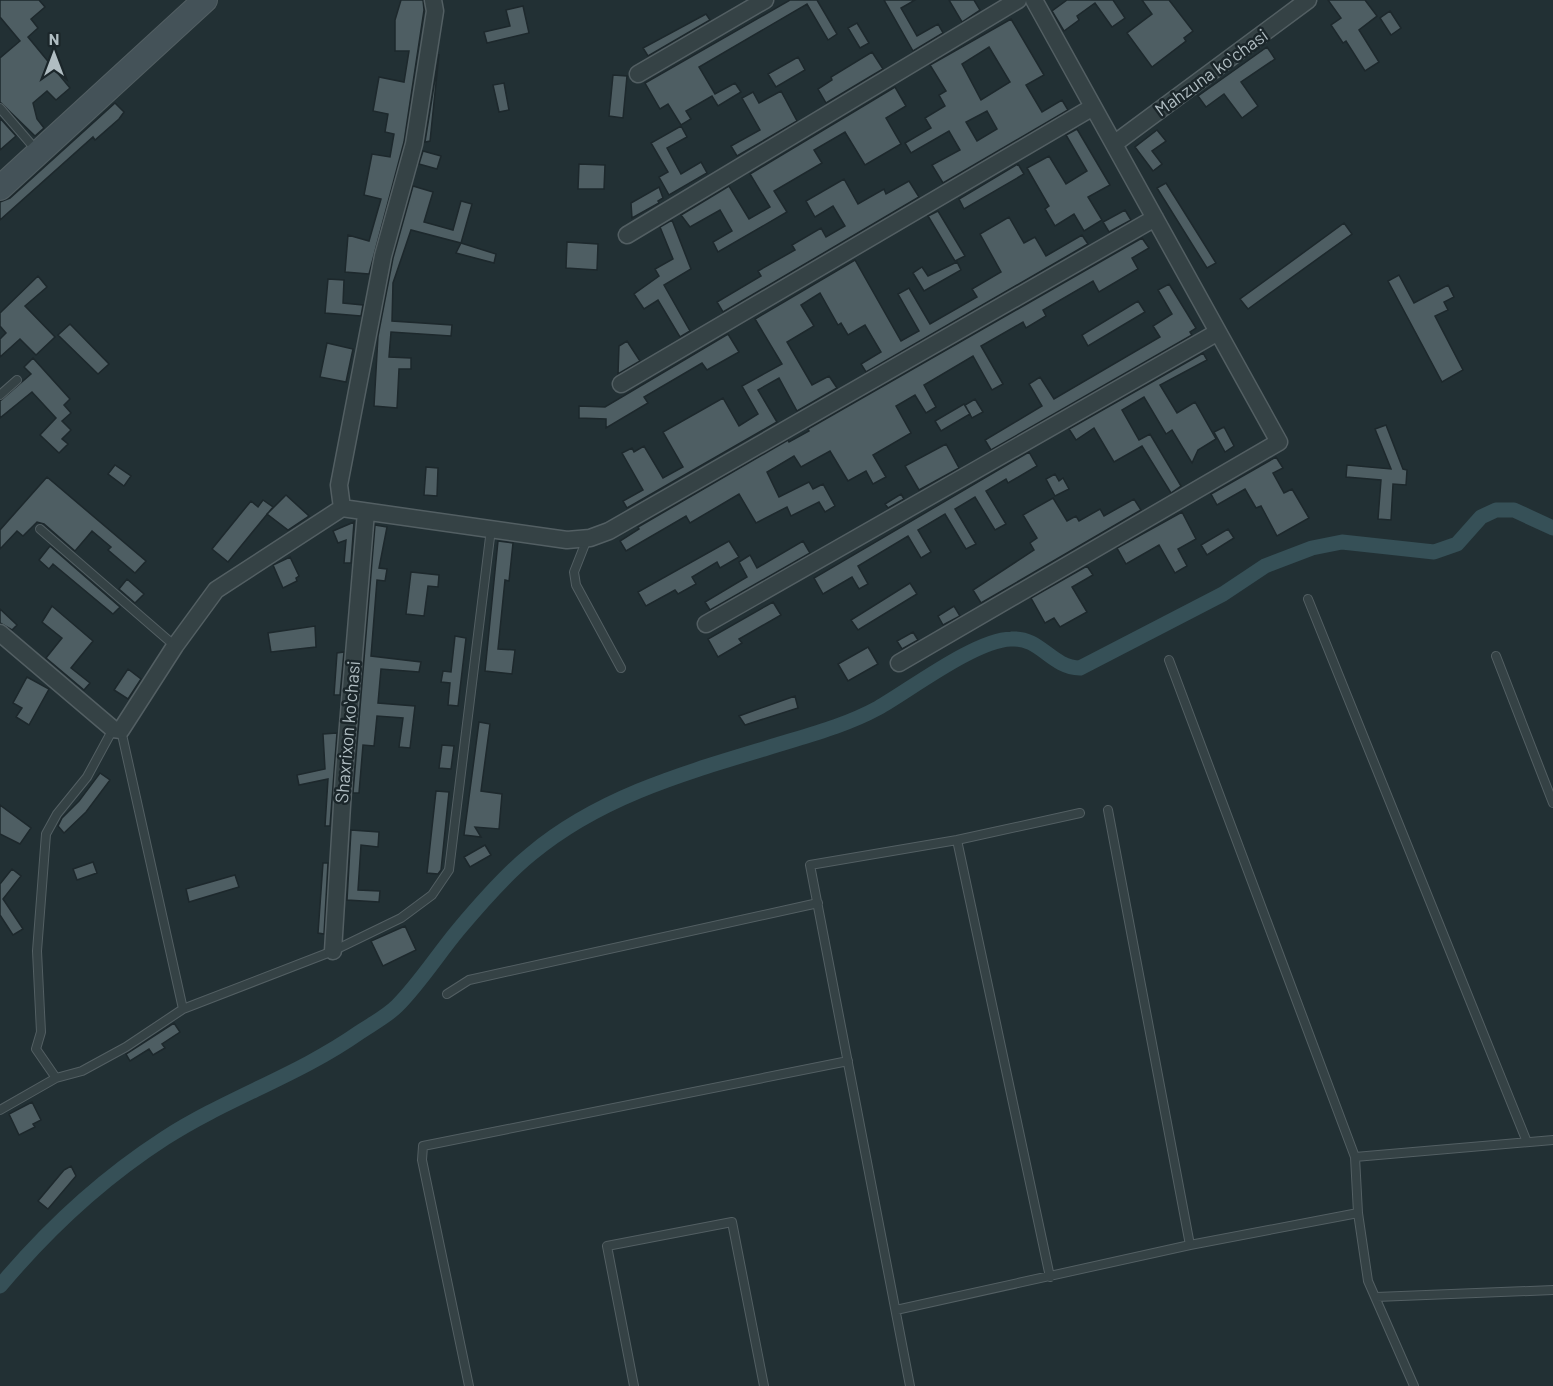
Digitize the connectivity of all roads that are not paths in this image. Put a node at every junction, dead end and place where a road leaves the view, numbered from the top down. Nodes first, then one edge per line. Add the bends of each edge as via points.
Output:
1 (205, 0) edge
2 (433, 0) edge
3 (765, 0) edge
4 (1018, 0) edge
5 (1308, 0) edge
6 (1039, 2) edge
7 (638, 74) dead end
8 (1093, 107) junction
9 (0, 108) edge
10 (1114, 144) junction
11 (40, 154) junction
12 (0, 188) edge
13 (1155, 218) junction
14 (627, 234) dead end
15 (1218, 332) junction
16 (16, 380) dead end
17 (621, 384) dead end
18 (0, 395) edge
19 (342, 508) junction
20 (366, 512) junction
21 (490, 528) junction
22 (39, 529) dead end
23 (587, 538) junction
24 (1308, 599) dead end
25 (706, 624) dead end
26 (0, 633) edge
27 (175, 646) junction
28 (1496, 656) dead end
29 (1170, 660) dead end
30 (899, 663) dead end
31 (621, 668) dead end
32 (117, 729) junction
33 (1553, 803) edge
34 (1108, 810) dead end
35 (1080, 813) dead end
36 (957, 840) junction
37 (818, 903) junction
38 (333, 951) junction
39 (447, 994) dead end
40 (183, 1009) junction
41 (848, 1061) junction
42 (56, 1078) junction
43 (0, 1110) edge
44 (1553, 1140) edge
45 (1527, 1142) junction
46 (1355, 1157) junction
47 (1358, 1213) junction
48 (1190, 1245) junction
49 (1050, 1277) junction
50 (1553, 1290) edge
51 (1376, 1297) junction
52 (896, 1310) junction
53 (469, 1386) edge
54 (634, 1386) edge
55 (764, 1386) edge
56 (910, 1386) edge
57 (1414, 1386) edge

1 - 11 street
2 - 19 street via 435,11 414,144 376,289 339,484
3 - 7 street
4 - 14 street
5 - 10 street, Mahzuna koʻchasi
6 - 8 street
8 - 10 street
8 - 17 street
9 - 11 lane
10 - 13 street
11 - 12 street
13 - 15 street
13 - 23 street via 609,531
15 - 25 street
15 - 30 street via 1279,442
16 - 18 lane
19 - 20 street
19 - 27 street via 216,590
20 - 21 street
20 - 38 street, Shaxrixon koʻchasi
21 - 23 street via 567,540
21 - 38 lane via 450,870 432,895 401,918
22 - 27 lane
23 - 31 lane via 574,572 576,585
24 - 45 lane
26 - 32 street
27 - 32 street
28 - 33 lane
29 - 46 lane
32 - 40 lane
32 - 42 lane via 46,834 37,951 41,1032 36,1049
34 - 48 lane
35 - 36 lane
36 - 37 lane via 810,865
36 - 49 lane
37 - 39 lane via 469,980
37 - 41 lane
38 - 40 lane
40 - 42 lane via 82,1071
41 - 52 lane
41 - 53 lane via 423,1146 422,1160
42 - 43 lane
44 - 45 lane
45 - 46 lane
46 - 47 lane
47 - 48 lane
47 - 51 lane via 1368,1281
48 - 49 lane
49 - 52 lane
50 - 51 lane
51 - 57 lane
52 - 56 lane
54 - 55 lane via 607,1246 732,1222

